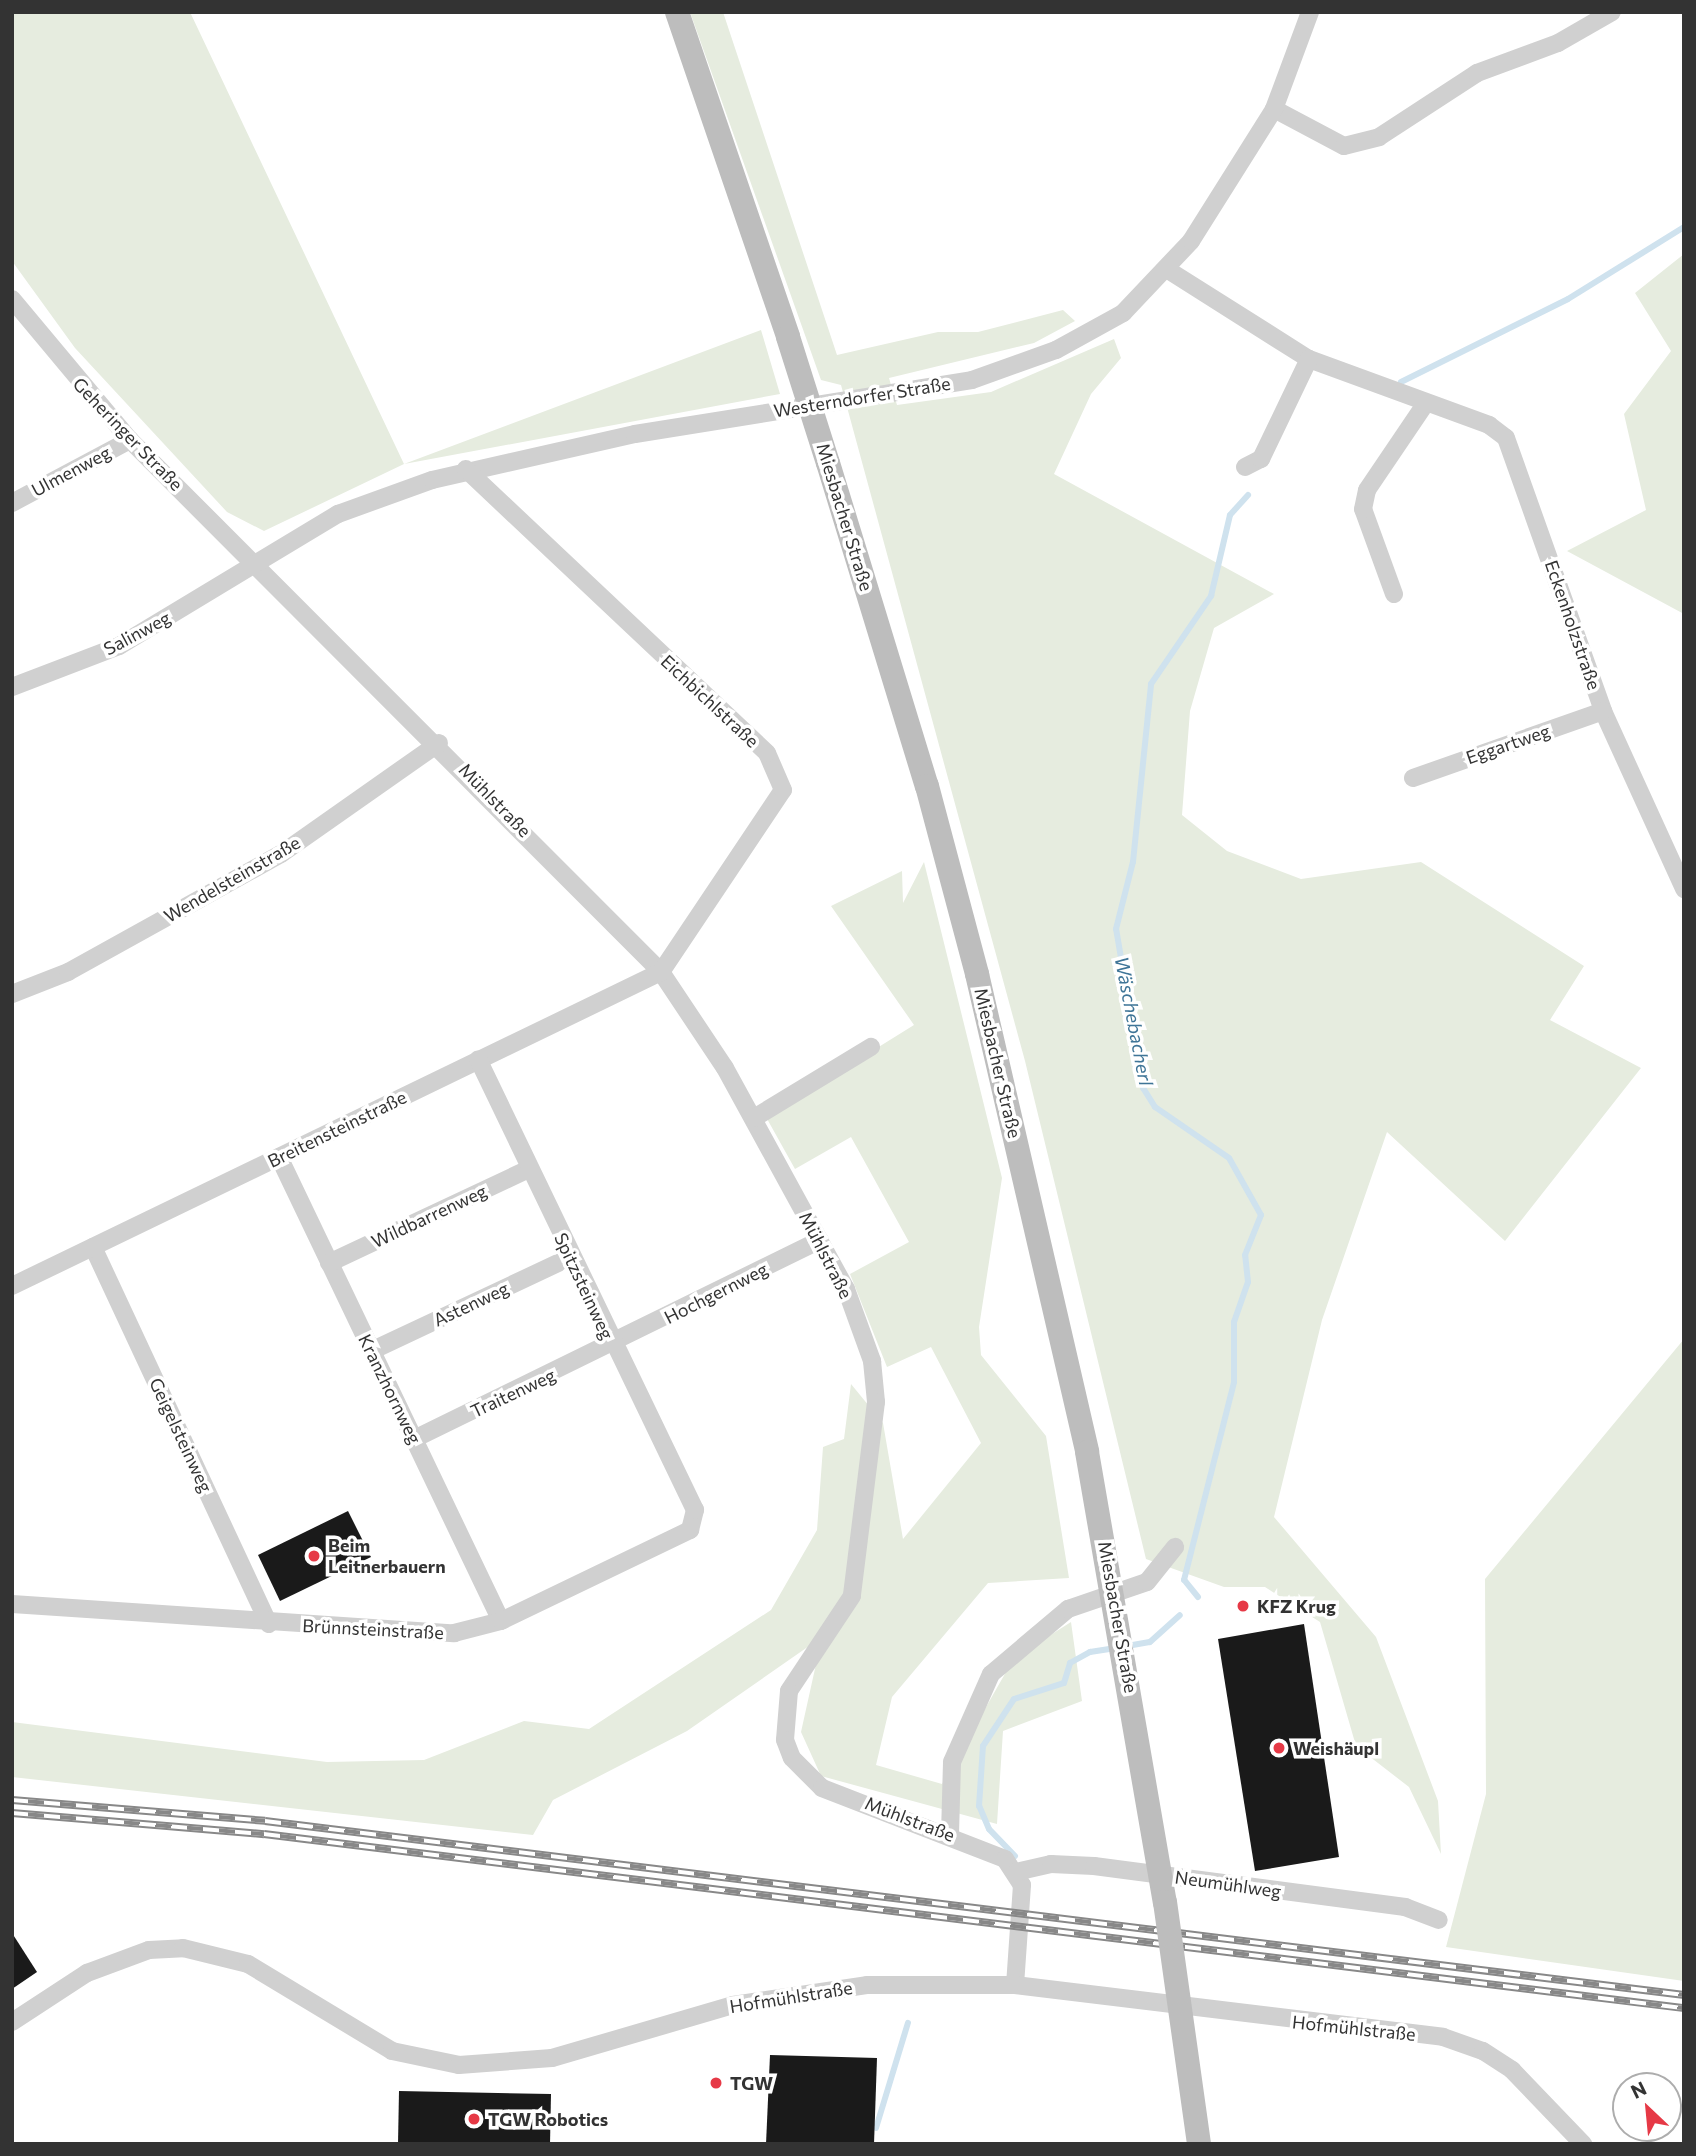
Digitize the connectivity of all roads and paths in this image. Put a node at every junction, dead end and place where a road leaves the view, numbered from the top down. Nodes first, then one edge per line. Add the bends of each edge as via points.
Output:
1 (677, 12) edge
2 (1310, 12) edge
3 (1612, 12) edge
4 (1274, 109) junction
5 (1168, 270) junction
6 (12, 299) edge
7 (1309, 359) junction
8 (1426, 403) junction
9 (130, 440) junction
10 (1245, 467) dead end
11 (467, 469) junction
12 (12, 503) edge
13 (253, 561) junction
14 (1394, 594) dead end
15 (12, 687) edge
16 (1603, 711) junction
17 (439, 743) junction
18 (1413, 778) dead end
19 (1684, 889) edge
20 (661, 971) junction
21 (12, 995) edge
22 (871, 1047) dead end
23 (478, 1060) junction
24 (754, 1118) junction
25 (279, 1157) junction
26 (529, 1169) junction
27 (820, 1240) junction
28 (93, 1247) junction
29 (570, 1257) junction
30 (329, 1263) junction
31 (12, 1286) edge
32 (612, 1346) junction
33 (371, 1351) junction
34 (414, 1440) junction
35 (695, 1510) joint
36 (1175, 1548) dead end
37 (12, 1604) edge
38 (501, 1621) junction
39 (269, 1624) junction
40 (950, 1834) junction
41 (1016, 1872) junction
42 (1439, 1920) dead end
43 (1015, 1985) junction
44 (12, 2022) edge
45 (1199, 2144) edge
46 (1583, 2144) edge

1 - 45 main road, Miesbacher Straße, bridge via 828,463 927,786 977,974 1087,1452 1166,1902
2 - 4 street, Westerndorfer Straße
3 - 4 street via 1558,43 1477,73 1379,136 1344,146
4 - 5 street, Westerndorfer Straße
5 - 7 street, Eckenholzstraße
5 - 11 street, Westerndorfer Straße via 1104,324 1056,350 972,380 635,434
6 - 9 street, Geheringer Straße
7 - 8 street, Eckenholzstraße
7 - 10 street via 1261,459
8 - 14 street via 1367,490 1363,509
8 - 16 street, Eckenholzstraße via 1489,425 1506,438
9 - 12 street, Ulmenweg
9 - 13 street, Geheringer Straße
11 - 13 street, Westerndorfer Straße via 338,514
11 - 20 street, Eichbichlstraße via 767,753 783,790
13 - 15 street, Salinweg via 148,631
13 - 17 street, Mühlstraße
16 - 18 street, Eggartweg
16 - 19 street, Eckenholzstraße
17 - 20 street, Mühlstraße
17 - 21 street, Wendelsteinstraße via 281,854 68,972
20 - 23 street, Breitensteinstraße
20 - 24 street, Mühlstraße
22 - 24 street
23 - 25 street, Breitensteinstraße
23 - 26 street, Spitzsteinweg
24 - 27 street, Mühlstraße
25 - 28 street, Breitensteinstraße
25 - 30 street, Kranzhornweg
26 - 29 street, Spitzsteinweg
26 - 30 street, Wildbarrenweg
27 - 32 street, Hochgernweg
27 - 40 street, Mühlstraße via 872,1362 876,1402 852,1596 789,1691 785,1740 792,1758 822,1788
28 - 31 street, Breitensteinstraße
28 - 39 street, Geigelsteinweg
29 - 32 street, Spitzsteinweg
29 - 33 street, Astenweg
30 - 33 street, Kranzhornweg
32 - 34 street, Traitenweg
32 - 35 street, Spitzsteinweg
33 - 34 street, Kranzhornweg
34 - 38 street, Kranzhornweg
35 - 38 street, Brünnsteinstraße via 690,1530
36 - 40 street via 1147,1582 1068,1609 991,1674 952,1762
37 - 39 street, Brünnsteinstraße
38 - 39 street, Brünnsteinstraße via 454,1633
40 - 41 street, Mühlstraße via 1005,1859
41 - 42 street, Neumühlweg via 1051,1864 1094,1866 1405,1907
41 - 43 street via 1022,1904
43 - 44 street, Hofmühlstraße via 867,1985 733,2005 552,2058 459,2065 392,2051 248,1964 183,1948 149,1950 87,1973
43 - 46 street, Hofmühlstraße via 1443,2037 1513,2070

